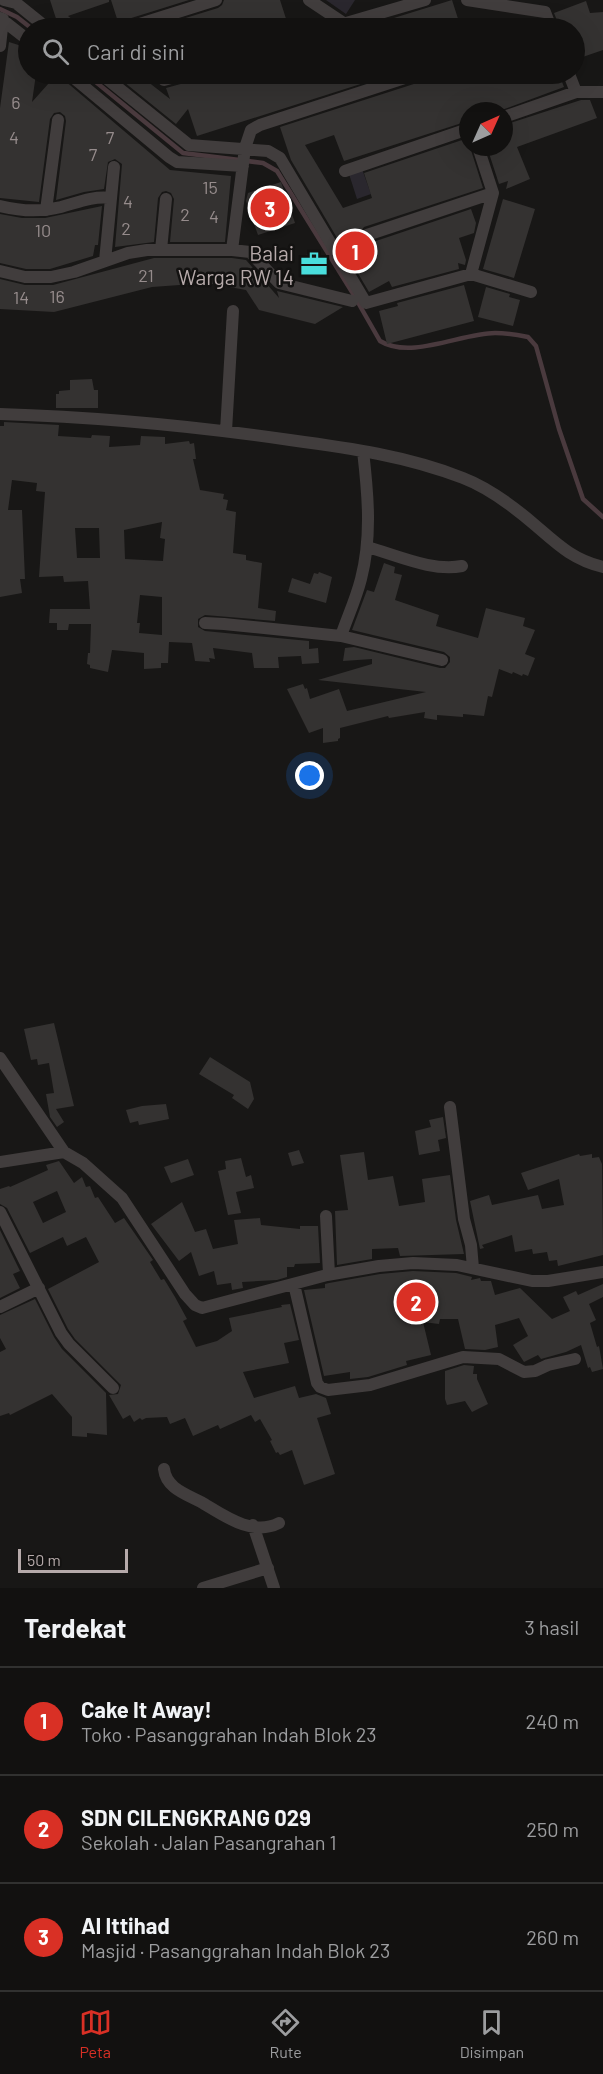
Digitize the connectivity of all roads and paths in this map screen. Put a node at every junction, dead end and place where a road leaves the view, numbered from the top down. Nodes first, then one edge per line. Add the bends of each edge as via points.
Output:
1 (216, 0) edge
2 (309, 0) edge
3 (425, 0) edge
4 (467, 0) edge
5 (14, 1) edge
6 (35, 18) edge
7 (159, 18) edge
8 (336, 18) edge
9 (365, 18) edge
10 (547, 18) edge
11 (2, 19) edge
12 (18, 32) edge
13 (0, 46) edge
14 (81, 84) edge
15 (113, 84) edge
16 (386, 84) edge
17 (573, 84) edge
18 (576, 92) junction
19 (603, 92) edge
20 (513, 114) edge
21 (58, 120) dead end
22 (459, 132) edge
23 (245, 148) junction
24 (481, 156) edge
25 (243, 166) junction
26 (114, 167) dead end
27 (345, 171) dead end
28 (493, 193) junction
29 (111, 198) junction
30 (166, 200) dead end
31 (0, 206) edge
32 (46, 210) junction
33 (367, 236) dead end
34 (232, 249) junction
35 (161, 250) junction
36 (105, 261) junction
37 (0, 272) edge
38 (471, 273) junction
39 (531, 292) dead end
40 (352, 301) dead end
41 (233, 311) dead end
42 (0, 414) edge
43 (226, 431) junction
44 (363, 450) junction
45 (367, 547) junction
46 (462, 566) dead end
47 (603, 567) edge
48 (205, 623) dead end
49 (341, 636) junction
50 (442, 660) dead end
51 (0, 1058) edge
52 (450, 1107) dead end
53 (64, 1152) junction
54 (0, 1162) edge
55 (0, 1212) edge
56 (326, 1216) dead end
57 (473, 1268) junction
58 (603, 1272) edge
59 (329, 1274) junction
60 (294, 1284) junction
61 (39, 1288) junction
62 (0, 1307) edge
63 (575, 1359) dead end
64 (113, 1388) dead end
65 (164, 1469) dead end
66 (279, 1522) dead end
67 (253, 1526) junction
68 (268, 1568) junction
69 (203, 1588) edge
70 (274, 1588) edge

1 - 7 street
2 - 8 street
3 - 9 street
4 - 10 street via 544,12
5 - 6 street
5 - 11 street
11 - 12 street
11 - 13 street
14 - 25 street via 177,162
15 - 23 street via 189,145
16 - 23 street via 260,125 251,130
17 - 18 street
18 - 19 street
18 - 20 street
21 - 32 street
22 - 27 street
23 - 25 street
23 - 38 street via 268,151 280,158 366,303
24 - 28 street
25 - 34 street
26 - 29 street
28 - 33 street
28 - 38 street
29 - 32 street via 85,199
29 - 36 street
30 - 35 street
31 - 32 street
34 - 35 street
34 - 40 street via 250,252 279,283
35 - 36 street via 128,253
36 - 37 street via 51,277
38 - 39 street
41 - 43 street
42 - 43 street
43 - 44 street
44 - 45 street
44 - 47 street via 465,478 501,499 568,554
45 - 46 street via 430,566
45 - 49 street via 361,581
48 - 49 street
49 - 50 street
51 - 53 street
52 - 57 street
53 - 54 street
53 - 60 street via 83,1163 122,1198 185,1294 198,1307 208,1308
55 - 61 street
56 - 59 street
57 - 58 street via 532,1281
57 - 59 street via 413,1263
59 - 60 street
60 - 63 street via 317,1383 328,1390 370,1385 463,1357 499,1359 524,1372
61 - 62 street
61 - 64 street via 69,1344
65 - 67 street via 171,1484 184,1493 224,1517
66 - 67 street
67 - 68 street
68 - 69 street
68 - 70 street

